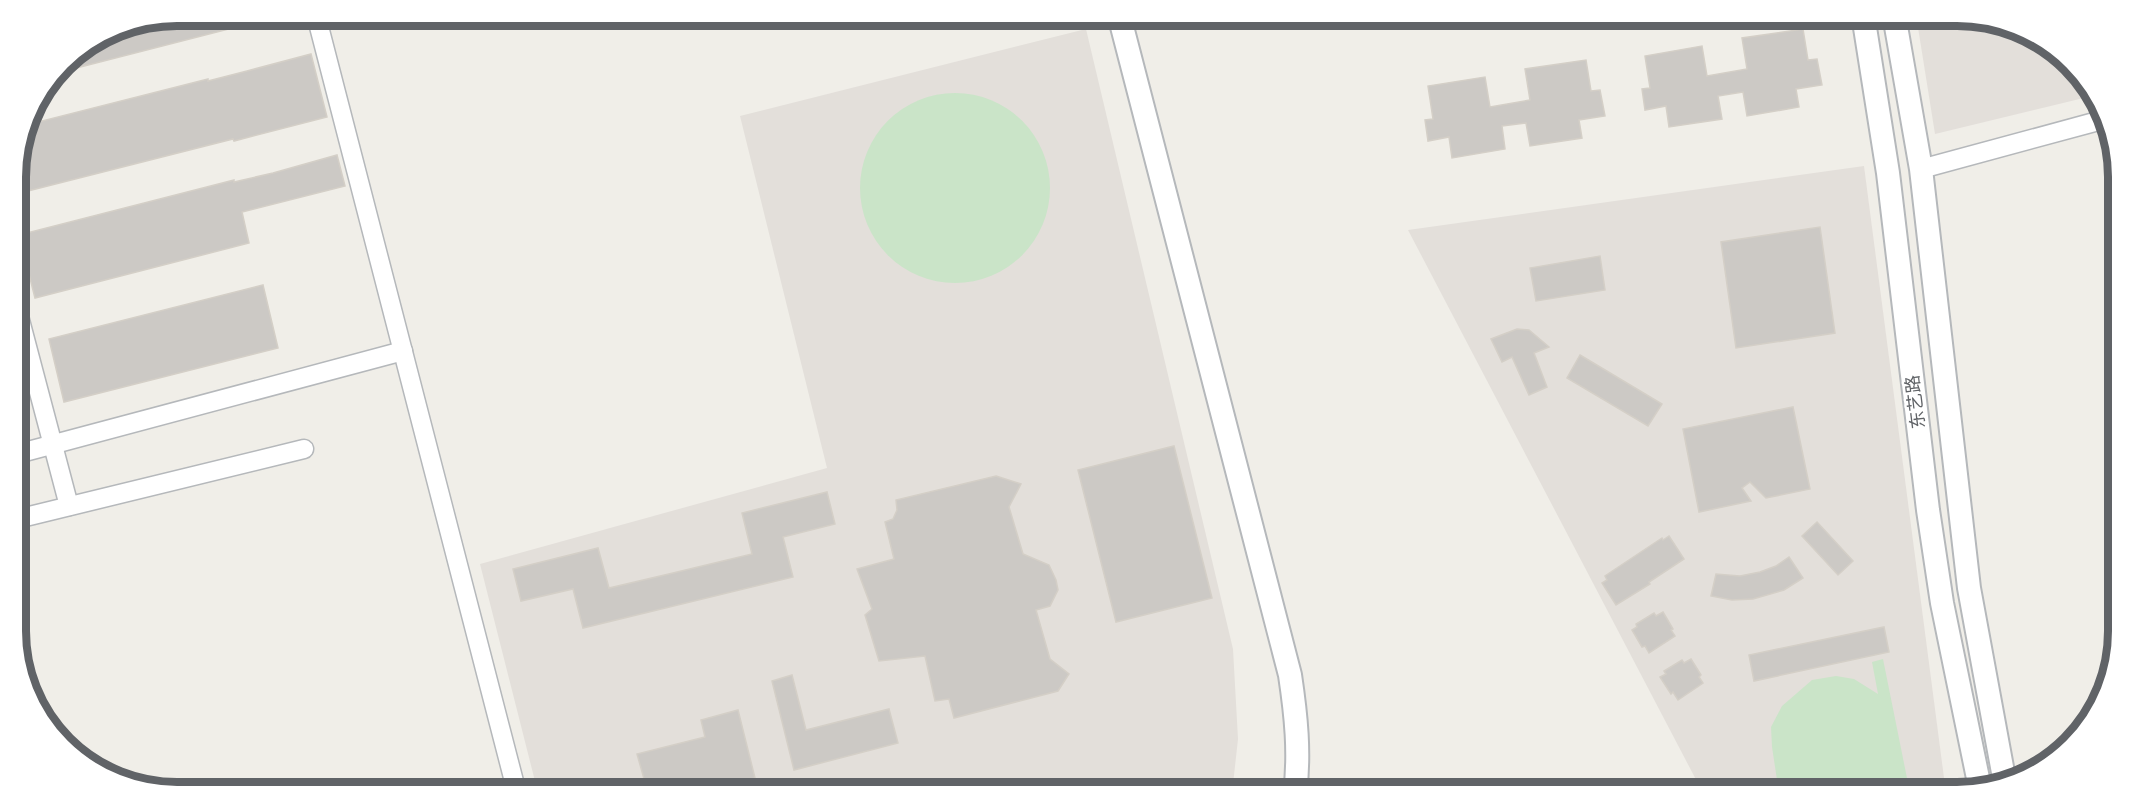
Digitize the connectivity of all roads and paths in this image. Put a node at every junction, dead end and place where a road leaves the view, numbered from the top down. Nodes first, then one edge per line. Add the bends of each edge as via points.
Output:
1 (319, 26) edge
2 (1122, 26) edge
3 (1865, 26) edge
4 (1896, 26) edge
5 (2097, 121) edge
6 (1921, 169) junction
7 (26, 343) edge
8 (403, 351) junction
9 (53, 445) junction
10 (304, 448) dead end
11 (26, 452) edge
12 (69, 506) junction
13 (26, 517) edge
14 (2003, 775) edge
15 (1979, 781) edge
16 (514, 782) edge
17 (1296, 782) edge

1 - 8 street
2 - 17 street via 1290,675 1297,727
3 - 15 street, 东艺路 via 1888,173 1942,603
4 - 6 street, 东艺路
5 - 6 street
6 - 14 street, 东艺路 via 1969,588
7 - 9 street
8 - 9 street
8 - 16 street
9 - 11 street
9 - 12 street
10 - 12 street
12 - 13 street

